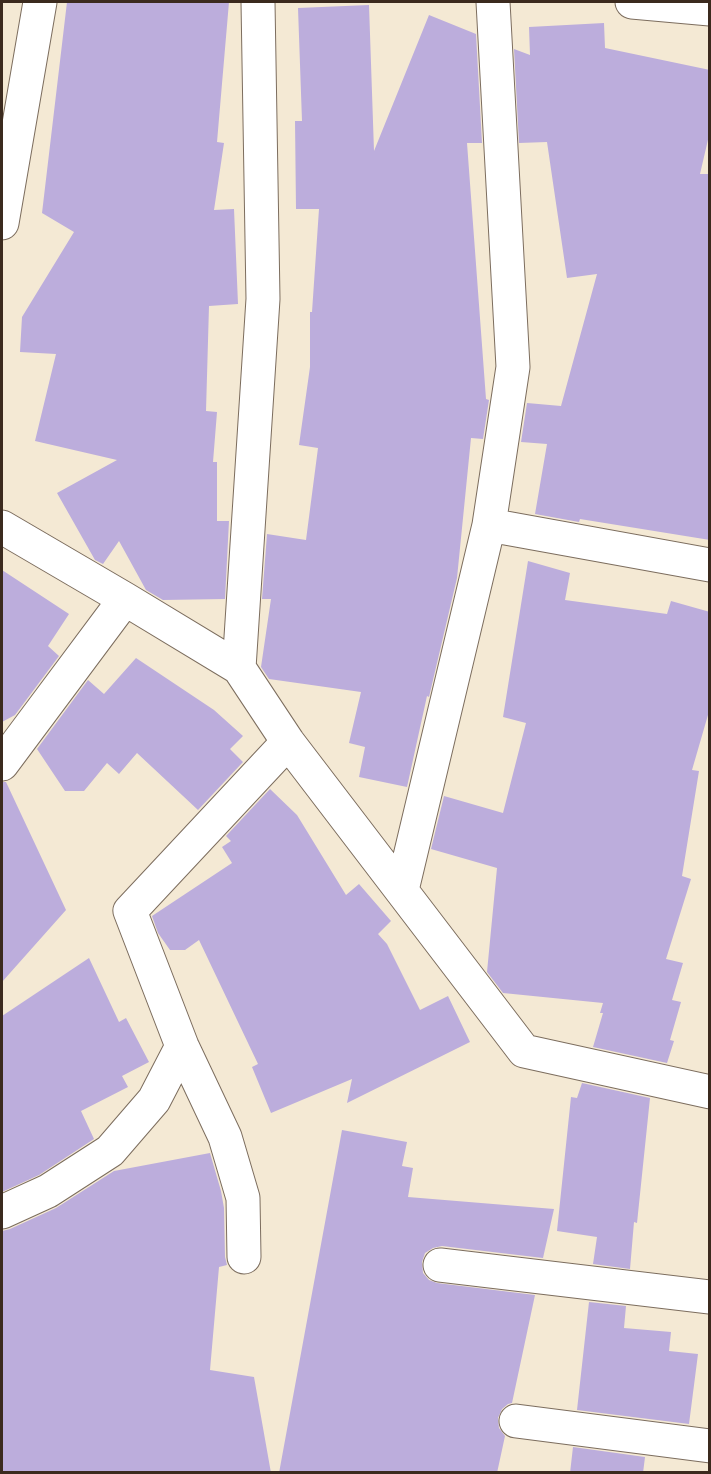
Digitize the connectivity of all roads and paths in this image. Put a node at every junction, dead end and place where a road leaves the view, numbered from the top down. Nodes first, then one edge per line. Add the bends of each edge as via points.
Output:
1 (40, 2) edge
2 (258, 2) edge
3 (493, 2) edge
4 (632, 2) edge
5 (710, 9) edge
6 (2, 223) edge
7 (489, 525) junction
8 (2, 527) edge
9 (710, 565) edge
10 (125, 599) junction
11 (239, 668) junction
12 (288, 742) junction
13 (2, 764) edge
14 (402, 890) junction
15 (182, 1046) junction
16 (710, 1092) edge
17 (2, 1212) edge
18 (244, 1257) dead end
19 (440, 1264) dead end
20 (710, 1297) edge
21 (516, 1421) dead end
22 (710, 1446) edge

1 - 6 street
2 - 11 street via 263,299
3 - 7 street via 513,367
4 - 5 street
7 - 9 street
7 - 14 street
8 - 10 street
10 - 11 street
10 - 13 street
11 - 12 street
12 - 14 street
12 - 15 street via 130,911
14 - 16 street via 524,1051
15 - 17 street via 154,1100 110,1151 48,1191
15 - 18 street via 225,1137 243,1198
19 - 20 street
21 - 22 street

